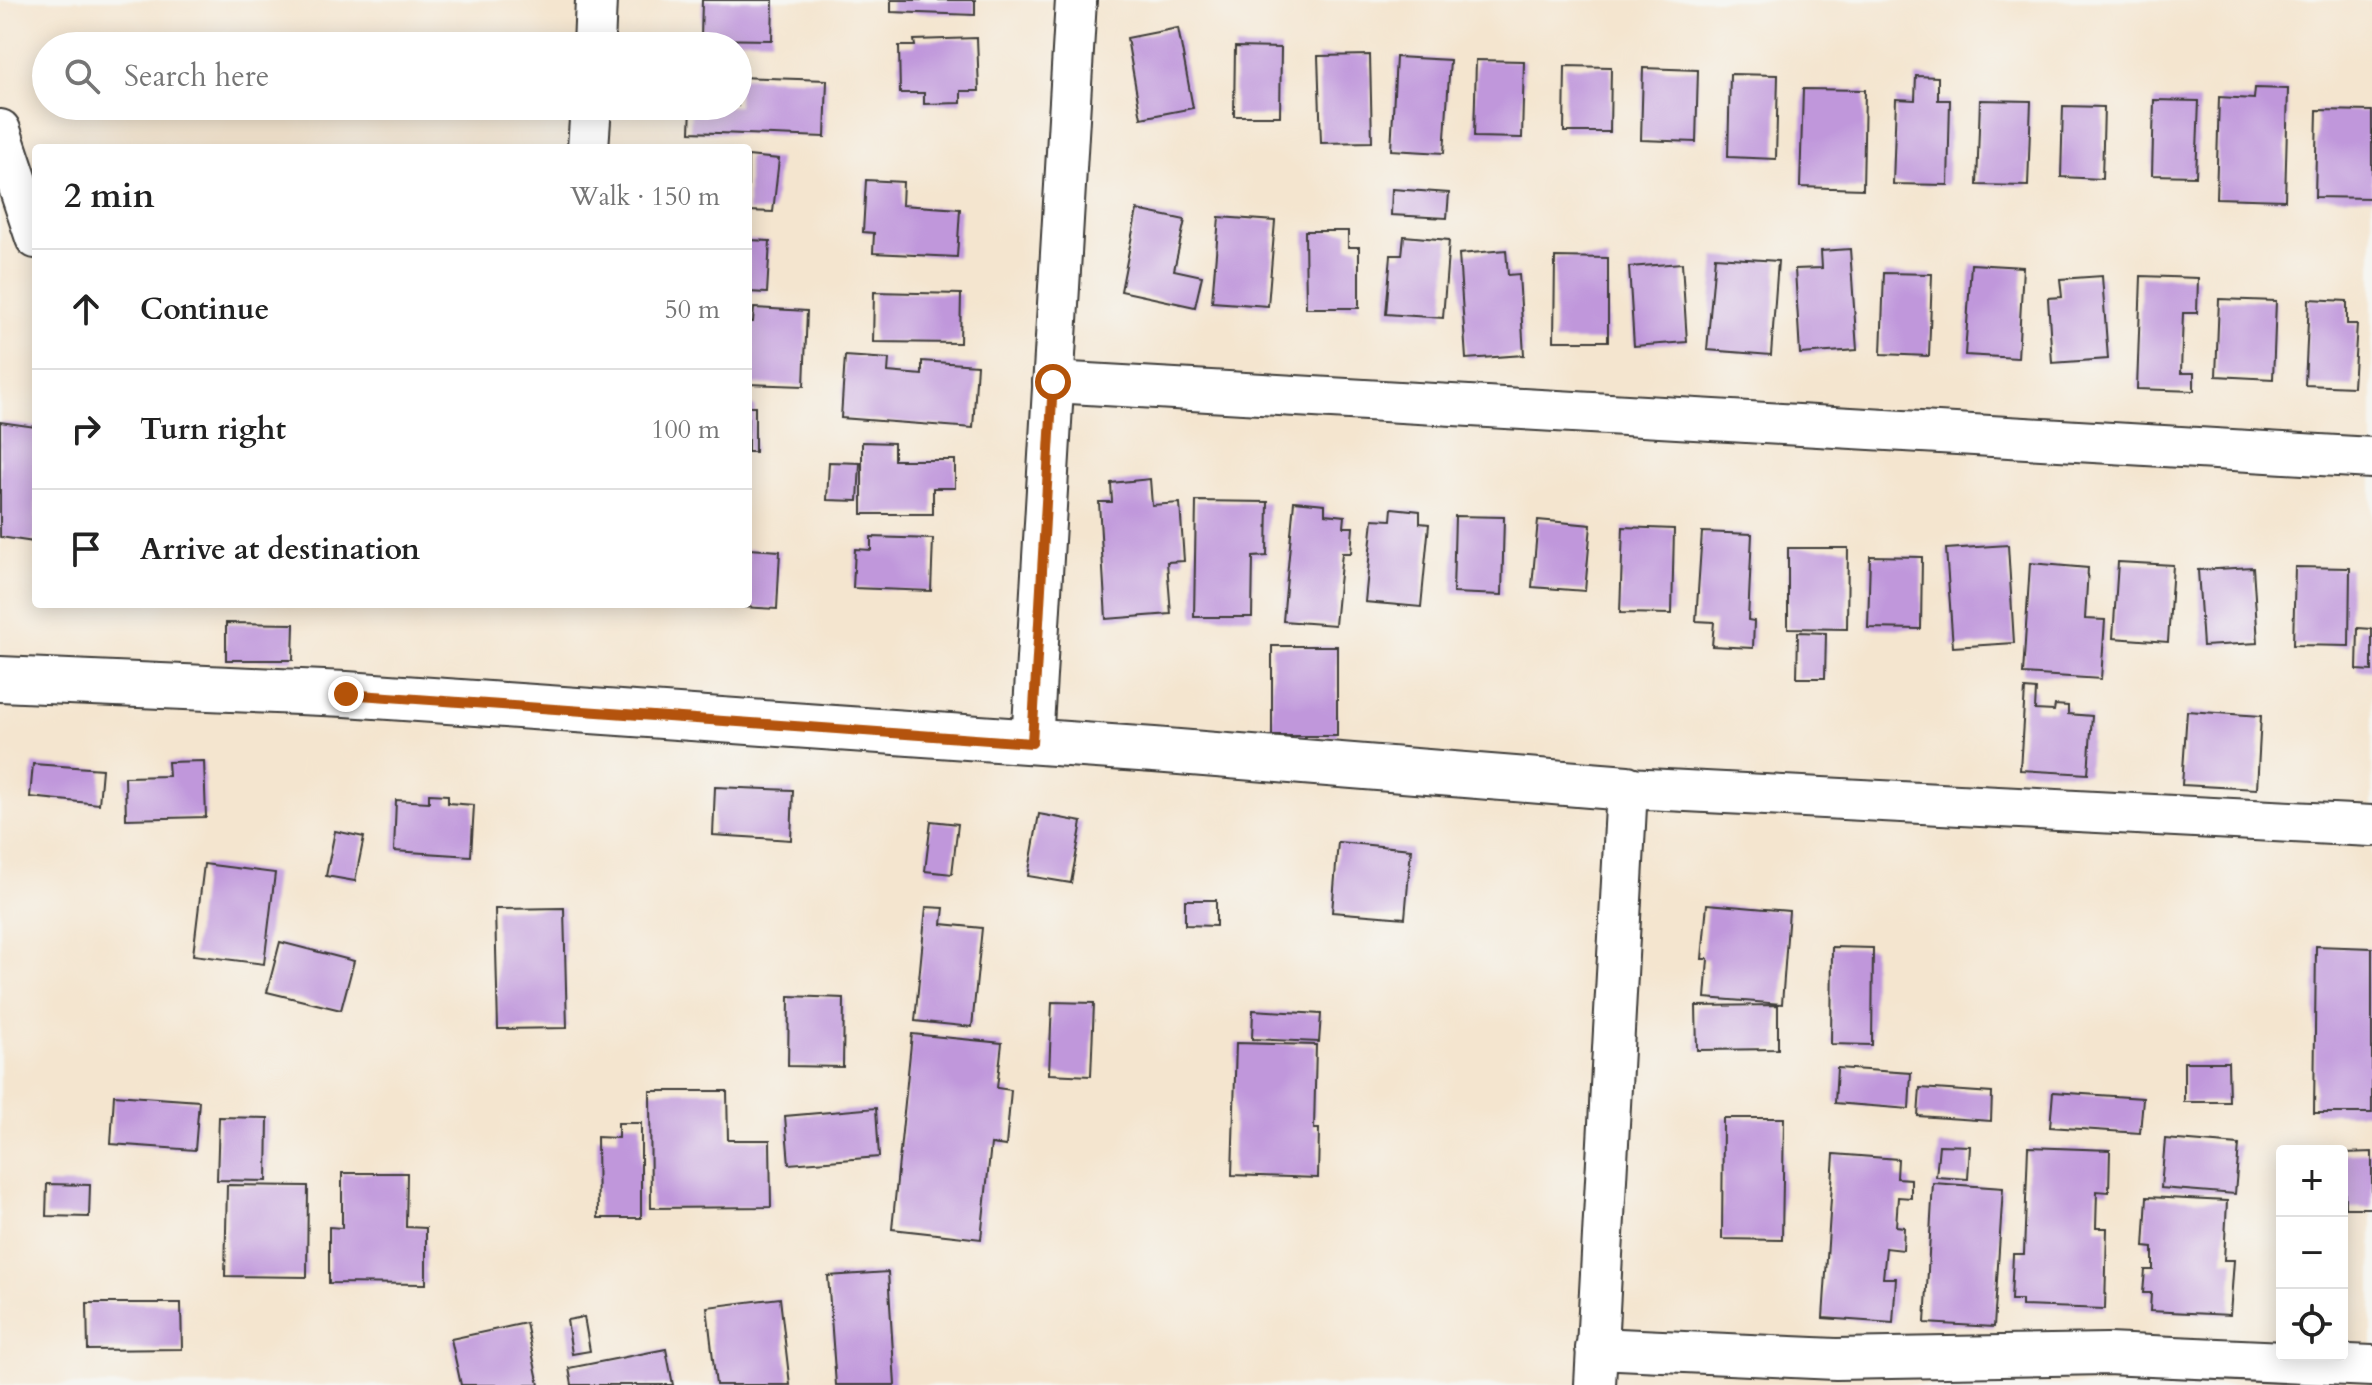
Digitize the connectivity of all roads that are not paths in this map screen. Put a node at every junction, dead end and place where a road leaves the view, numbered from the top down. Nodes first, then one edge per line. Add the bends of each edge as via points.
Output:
1 (596, 0) edge
2 (1076, 0) edge
3 (595, 32) edge
4 (590, 120) edge
5 (0, 130) edge
6 (588, 144) edge
7 (32, 226) edge
8 (1053, 382) junction
9 (2372, 458) edge
10 (0, 679) edge
11 (1032, 743) junction
12 (1627, 788) junction
13 (2372, 826) edge
14 (1595, 1366) edge
15 (2372, 1366) edge

1 - 3 street
2 - 8 street
4 - 6 street
5 - 7 street
8 - 9 street
8 - 11 street
10 - 11 street via 346,694
11 - 12 street
12 - 13 street
12 - 14 street
14 - 15 street via 2107,1354

